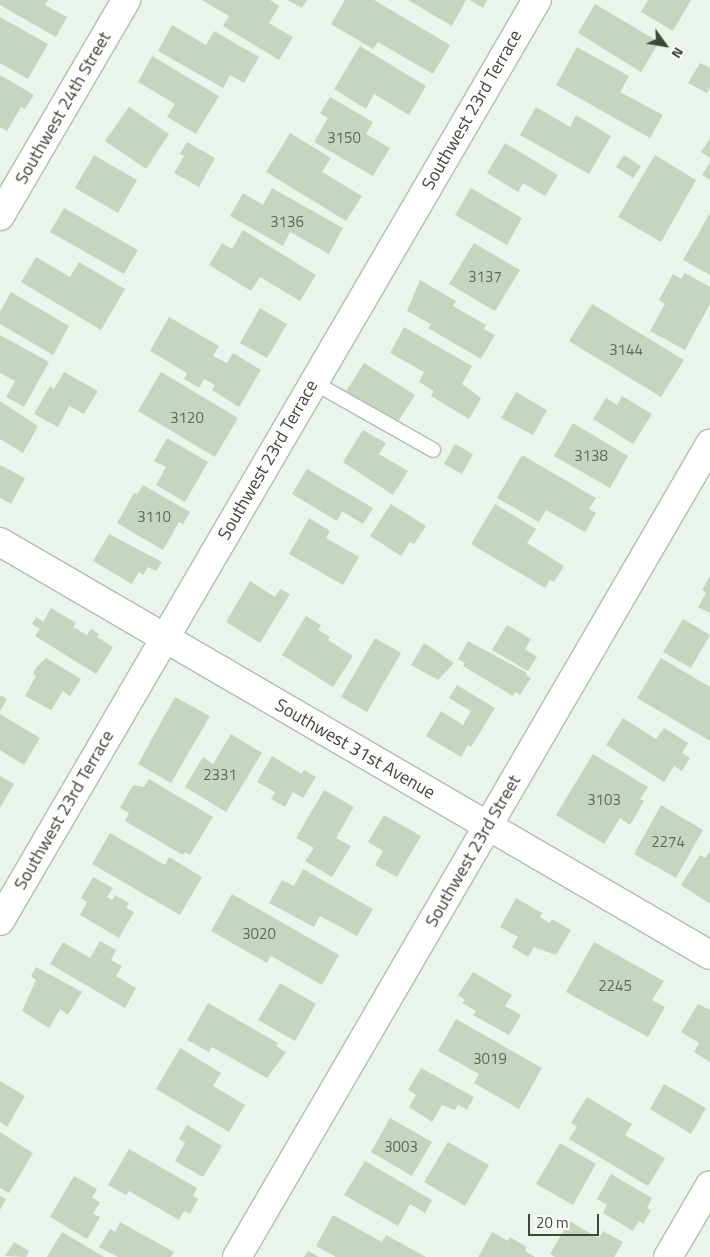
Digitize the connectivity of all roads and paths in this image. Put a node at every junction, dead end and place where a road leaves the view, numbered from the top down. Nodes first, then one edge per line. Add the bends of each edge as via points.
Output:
1 (126, 0) edge
2 (537, 0) edge
3 (0, 216) edge
4 (313, 382) junction
5 (710, 444) edge
6 (433, 450) dead end
7 (0, 542) edge
8 (164, 638) junction
9 (487, 826) junction
10 (0, 920) edge
11 (710, 955) edge
12 (710, 1185) edge
13 (237, 1257) edge
14 (668, 1257) edge

1 - 3 street, Southwest 24th Street
2 - 4 street, Southwest 23rd Terrace
4 - 6 lane
4 - 8 street, Southwest 23rd Terrace
5 - 9 street, Southwest 23rd Street
7 - 8 street, Southwest 31st Avenue
8 - 9 street, Southwest 31st Avenue
8 - 10 street, Southwest 23rd Terrace
9 - 11 street, Southwest 31st Avenue
9 - 13 street, Southwest 23rd Street
12 - 14 street

